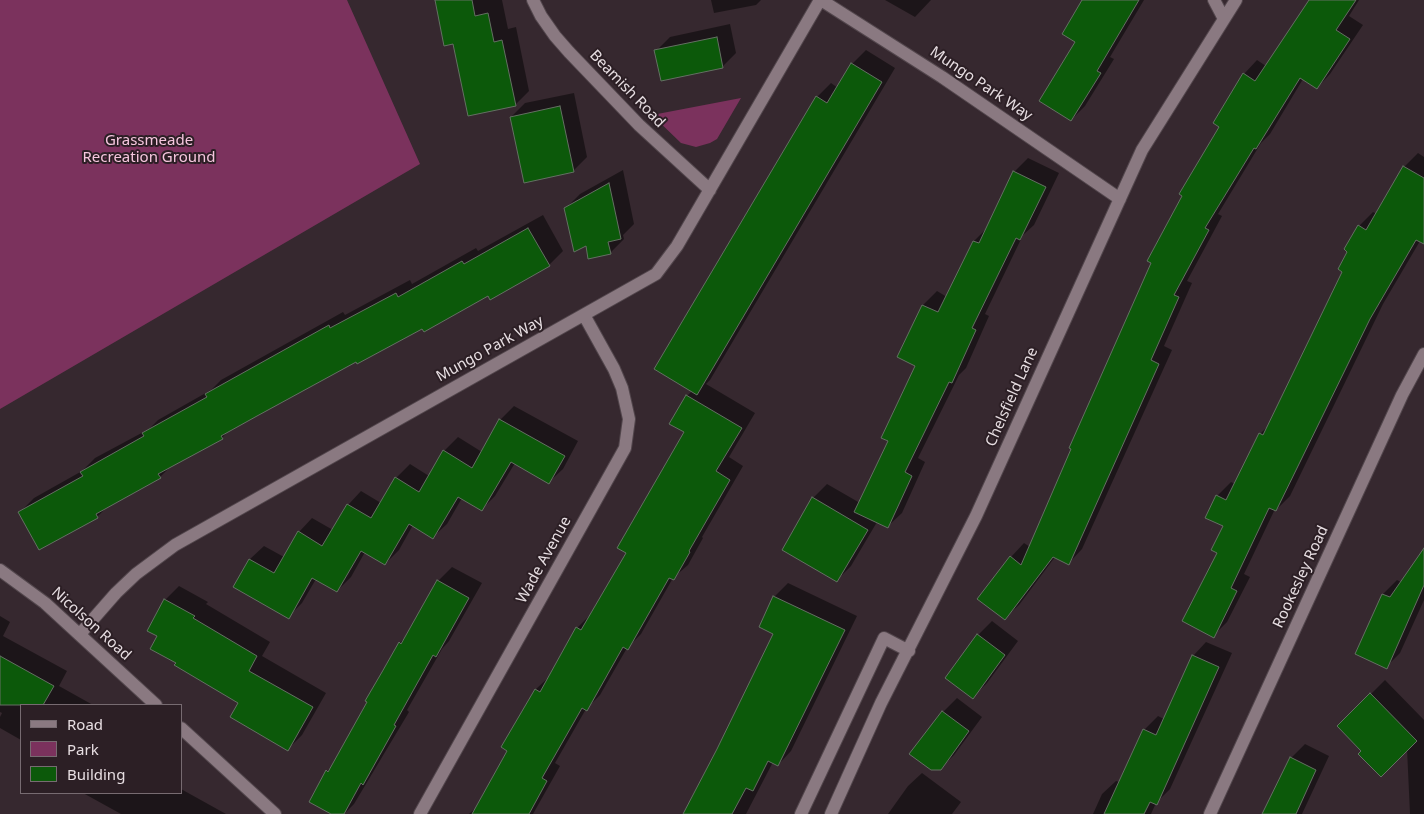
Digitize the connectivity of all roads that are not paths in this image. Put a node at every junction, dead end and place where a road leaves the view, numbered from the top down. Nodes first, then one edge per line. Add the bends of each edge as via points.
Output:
1 (534, 0) edge
2 (821, 0) edge
3 (1214, 0) edge
4 (1236, 0) edge
5 (1224, 19) junction
6 (710, 190) junction
7 (1120, 199) junction
8 (584, 315) junction
9 (1424, 354) edge
10 (0, 570) edge
11 (80, 634) junction
12 (909, 651) junction
13 (155, 704) edge
14 (182, 729) edge
15 (275, 814) edge
16 (420, 814) edge
17 (801, 814) edge
18 (831, 814) edge
19 (1210, 814) edge

1 - 6 street, Beamish Road via 550,29 569,52 639,125
2 - 6 street, Mungo Park Way
2 - 7 street, Mungo Park Way via 942,76
3 - 5 street
4 - 5 street, Chelsfield Lane
5 - 7 street, Chelsfield Lane via 1142,150
6 - 8 street, Mungo Park Way via 677,246 656,274
7 - 12 street, Chelsfield Lane via 976,516
8 - 11 street, Mungo Park Way via 175,545 136,574
8 - 16 street, Wade Avenue via 622,388 629,419 625,448
9 - 19 street, Rookesley Road via 1402,395
10 - 11 street, Nicolson Road
11 - 13 street, Nicolson Road
12 - 17 street via 884,638
12 - 18 street, Chelsfield Lane via 881,703
14 - 15 street

